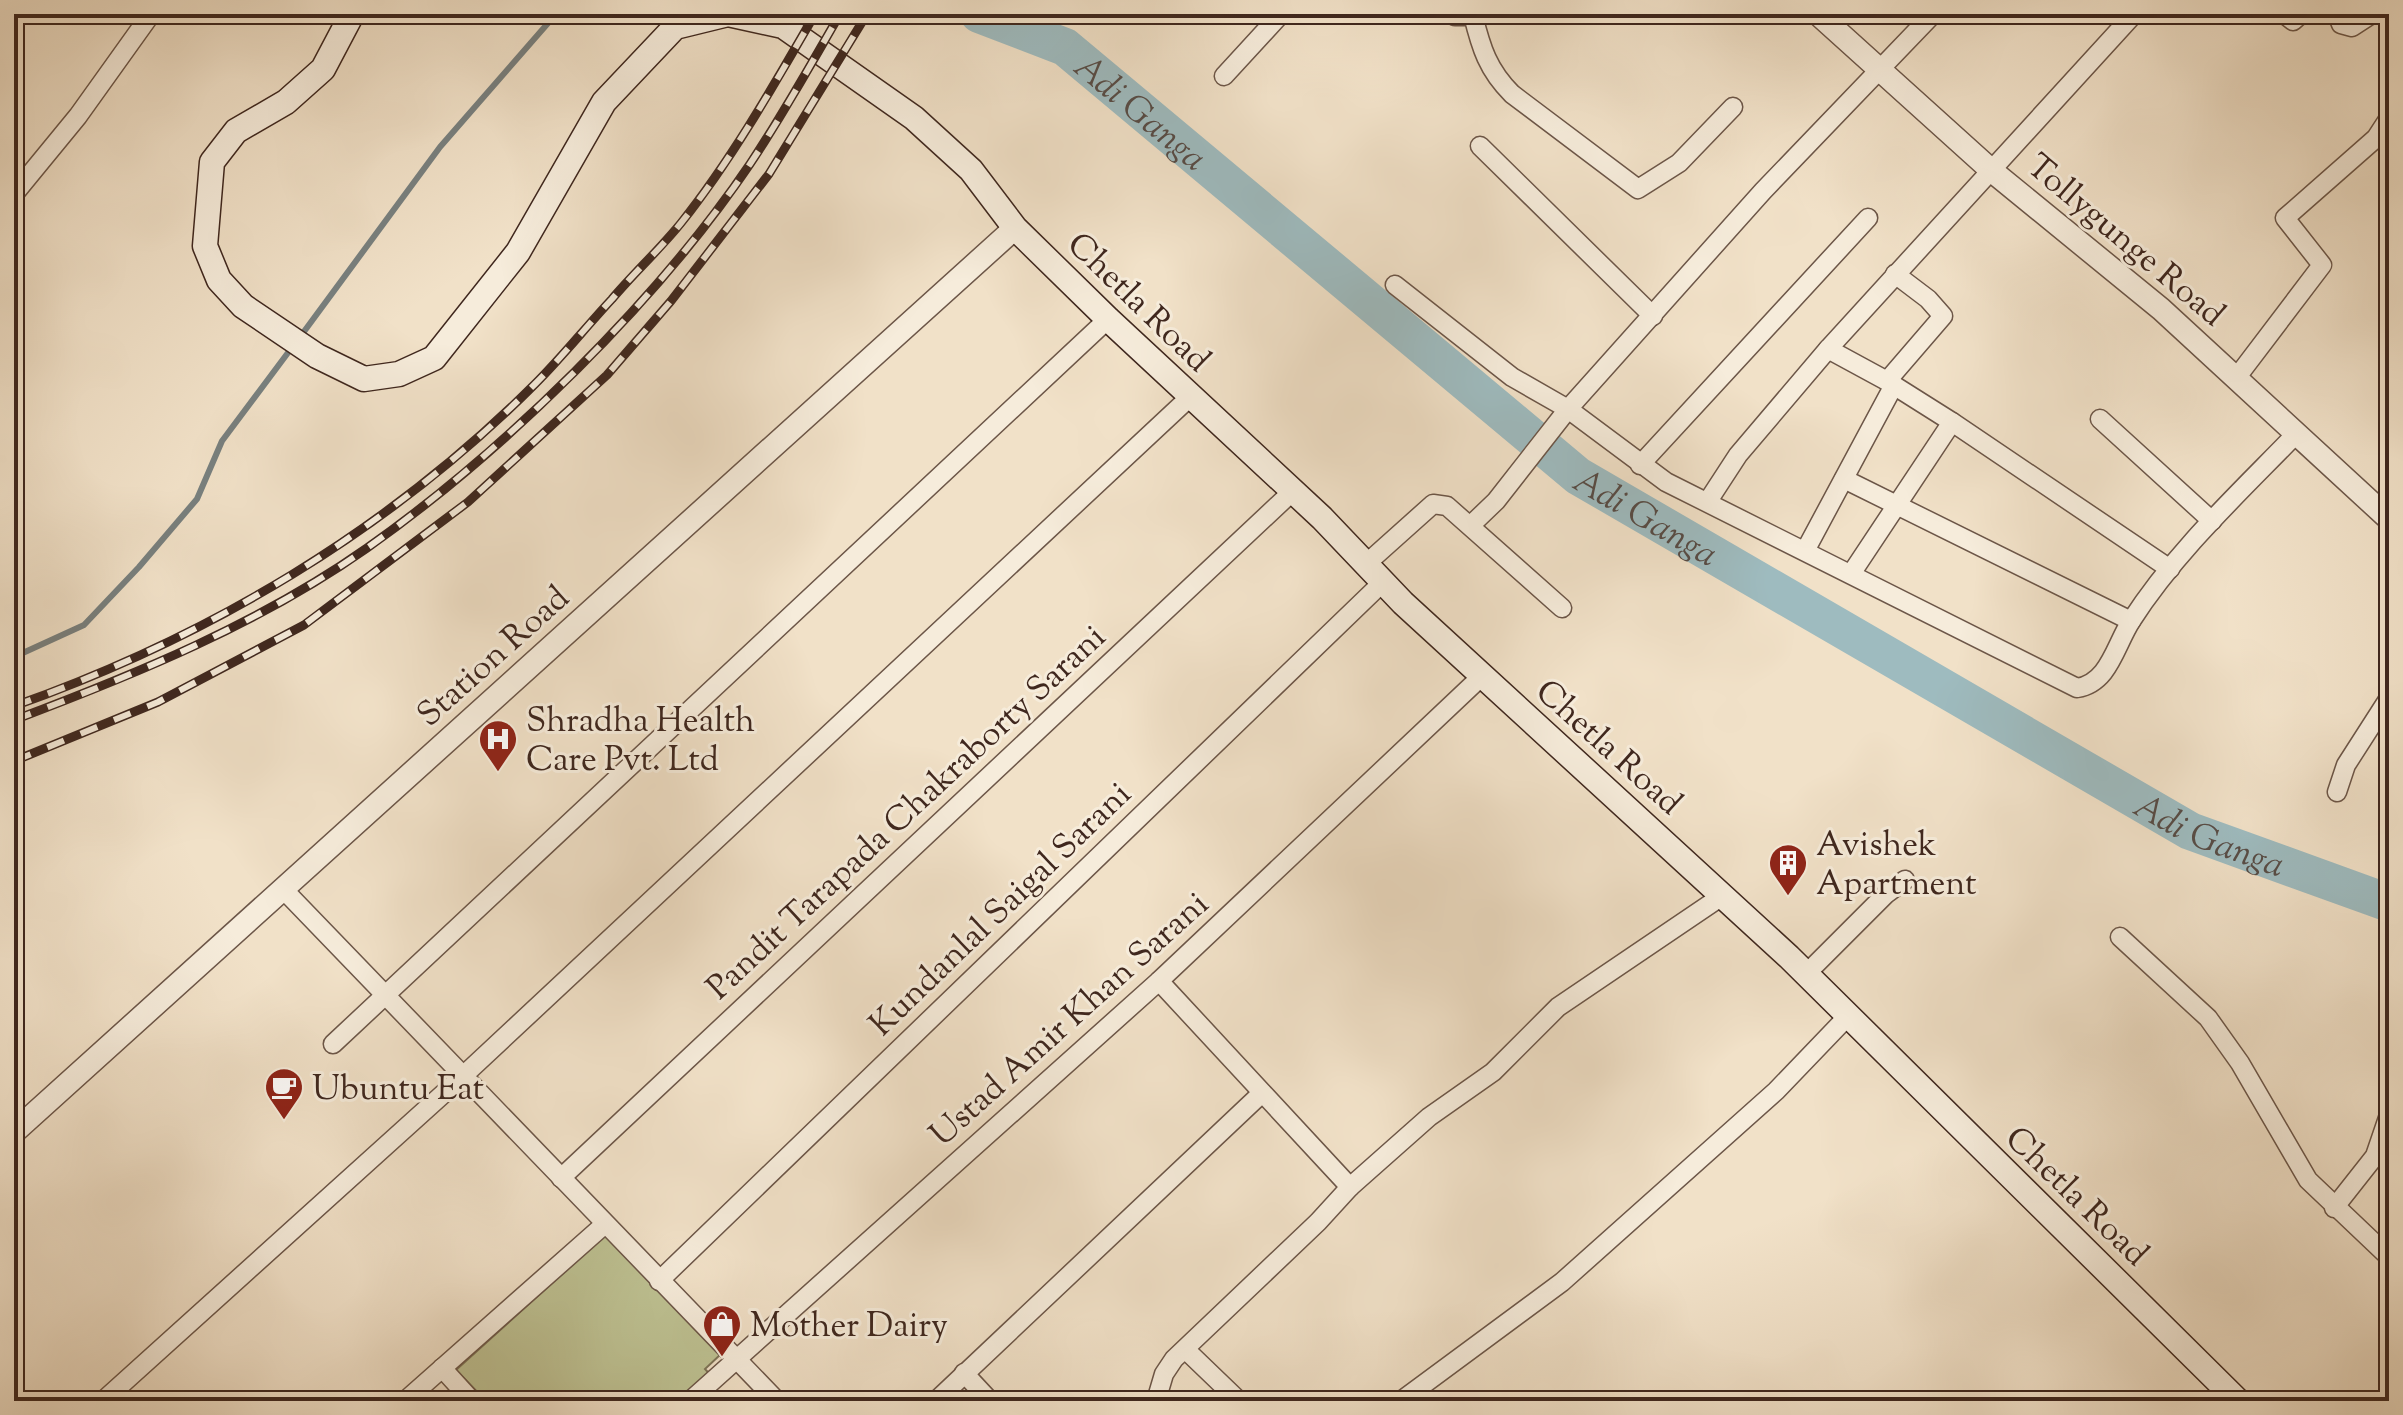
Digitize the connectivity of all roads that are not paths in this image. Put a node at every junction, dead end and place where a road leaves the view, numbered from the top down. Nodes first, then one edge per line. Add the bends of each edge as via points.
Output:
1 (18, 14) edge
2 (151, 14) edge
3 (352, 14) edge
4 (1281, 14) edge
5 (1468, 14) edge
6 (1818, 14) edge
7 (1933, 14) edge
8 (2134, 14) edge
9 (2284, 14) edge
10 (2301, 14) edge
11 (2337, 14) edge
12 (2372, 14) edge
13 (14, 19) edge
14 (1879, 68) junction
15 (1224, 76) dead end
16 (1733, 107) dead end
17 (2389, 118) edge
18 (2382, 145) edge
19 (1480, 146) dead end
20 (1992, 171) junction
21 (14, 194) edge
22 (1868, 218) dead end
23 (1015, 228) junction
24 (1895, 274) junction
25 (1395, 285) dead end
26 (1653, 316) junction
27 (1108, 319) junction
28 (1828, 349) junction
29 (2237, 377) junction
30 (1891, 383) junction
31 (1190, 397) junction
32 (1565, 413) junction
33 (2100, 419) dead end
34 (1952, 422) junction
35 (2297, 433) junction
36 (1640, 465) junction
37 (1844, 479) junction
38 (1293, 491) junction
39 (1708, 501) junction
40 (1895, 504) junction
41 (2389, 519) edge
42 (2212, 521) junction
43 (1471, 525) junction
44 (1805, 551) junction
45 (2170, 569) junction
46 (1375, 573) junction
47 (1851, 574) junction
48 (1562, 608) dead end
49 (2131, 621) junction
50 (1483, 675) junction
51 (2389, 698) edge
52 (2337, 792) dead end
53 (1905, 880) dead end
54 (283, 889) junction
55 (1722, 896) junction
56 (2120, 937) dead end
57 (1806, 974) junction
58 (1159, 981) junction
59 (386, 996) junction
60 (1848, 1016) junction
61 (333, 1044) dead end
62 (463, 1076) junction
63 (1262, 1093) junction
64 (2389, 1115) edge
65 (14, 1132) edge
66 (561, 1178) junction
67 (1350, 1187) junction
68 (2334, 1208) junction
69 (605, 1224) junction
70 (2389, 1257) edge
71 (659, 1281) junction
72 (1186, 1350) junction
73 (736, 1361) junction
74 (442, 1368) junction
75 (964, 1373) junction
76 (103, 1401) edge
77 (405, 1401) edge
78 (472, 1401) edge
79 (690, 1401) edge
80 (777, 1401) edge
81 (936, 1401) edge
82 (990, 1401) edge
83 (1156, 1401) edge
84 (1239, 1401) edge
85 (1401, 1401) edge
86 (2238, 1401) edge

1 - 13 street
2 - 21 street
3 - 23 main road, Chetla Road via 323,69 286,102 236,131 212,162 205,246 219,280 243,306 317,356 364,379 399,374 434,358 518,252 604,102 675,27 728,14 783,26 914,118 971,170
4 - 15 street
5 - 16 street via 1494,76 1638,189 1679,163
6 - 14 street, Tollygunge Road
7 - 14 street
8 - 20 street
9 - 10 street via 2293,21
11 - 12 street via 2341,24 2352,27
14 - 20 street, Tollygunge Road
14 - 26 street
17 - 18 street
18 - 29 street via 2285,218 2322,265
19 - 26 street
20 - 24 street
20 - 29 street, Tollygunge Road
22 - 36 street
23 - 27 main road, Chetla Road
23 - 54 street, Station Road
24 - 28 street
24 - 30 street via 1943,316
25 - 32 street
26 - 32 street
27 - 31 main road, Chetla Road
27 - 59 street
28 - 30 street
28 - 39 street via 1738,455
29 - 35 street, Tollygunge Road
30 - 34 street
30 - 37 street
31 - 38 main road, Chetla Road
31 - 62 street
32 - 36 street
32 - 43 street
33 - 42 street
34 - 40 street
34 - 45 street
35 - 41 street, Tollygunge Road
35 - 42 street
36 - 39 street
37 - 40 street
37 - 44 street
38 - 46 main road, Chetla Road
38 - 66 street, Pandit Tarapada Chakraborty Sarani
39 - 44 street
40 - 47 street
40 - 49 street
42 - 45 street
43 - 46 street, Kundanlal Saigal Sarani via 1447,506 1433,504
43 - 48 street
44 - 47 street
45 - 49 street
46 - 50 main road, Chetla Road
46 - 71 street, Kundanlal Saigal Sarani
47 - 49 street via 2077,688 2092,686 2103,674
50 - 55 main road, Chetla Road
50 - 58 street, Ustad Amir Khan Sarani
51 - 52 street via 2346,765
53 - 57 street
54 - 59 street
54 - 65 street, Station Road
55 - 57 main road, Chetla Road
55 - 67 street via 1558,1007 1493,1072 1429,1117
56 - 68 street via 2216,1028 2291,1154
57 - 60 main road, Chetla Road
58 - 63 street
58 - 73 street, Ustad Amir Khan Sarani
59 - 61 street
59 - 62 street
60 - 85 street via 1776,1091 1562,1282
60 - 86 main road, Chetla Road
62 - 66 street
62 - 76 street
63 - 67 street
63 - 75 street
64 - 68 street via 2375,1156
66 - 69 street
67 - 72 street
68 - 70 street
69 - 71 street
69 - 74 street
71 - 73 street
72 - 83 street via 1164,1374
72 - 84 street
73 - 79 street, Ustad Amir Khan Sarani
73 - 80 street
74 - 77 street
74 - 78 street
75 - 81 street
75 - 82 street

